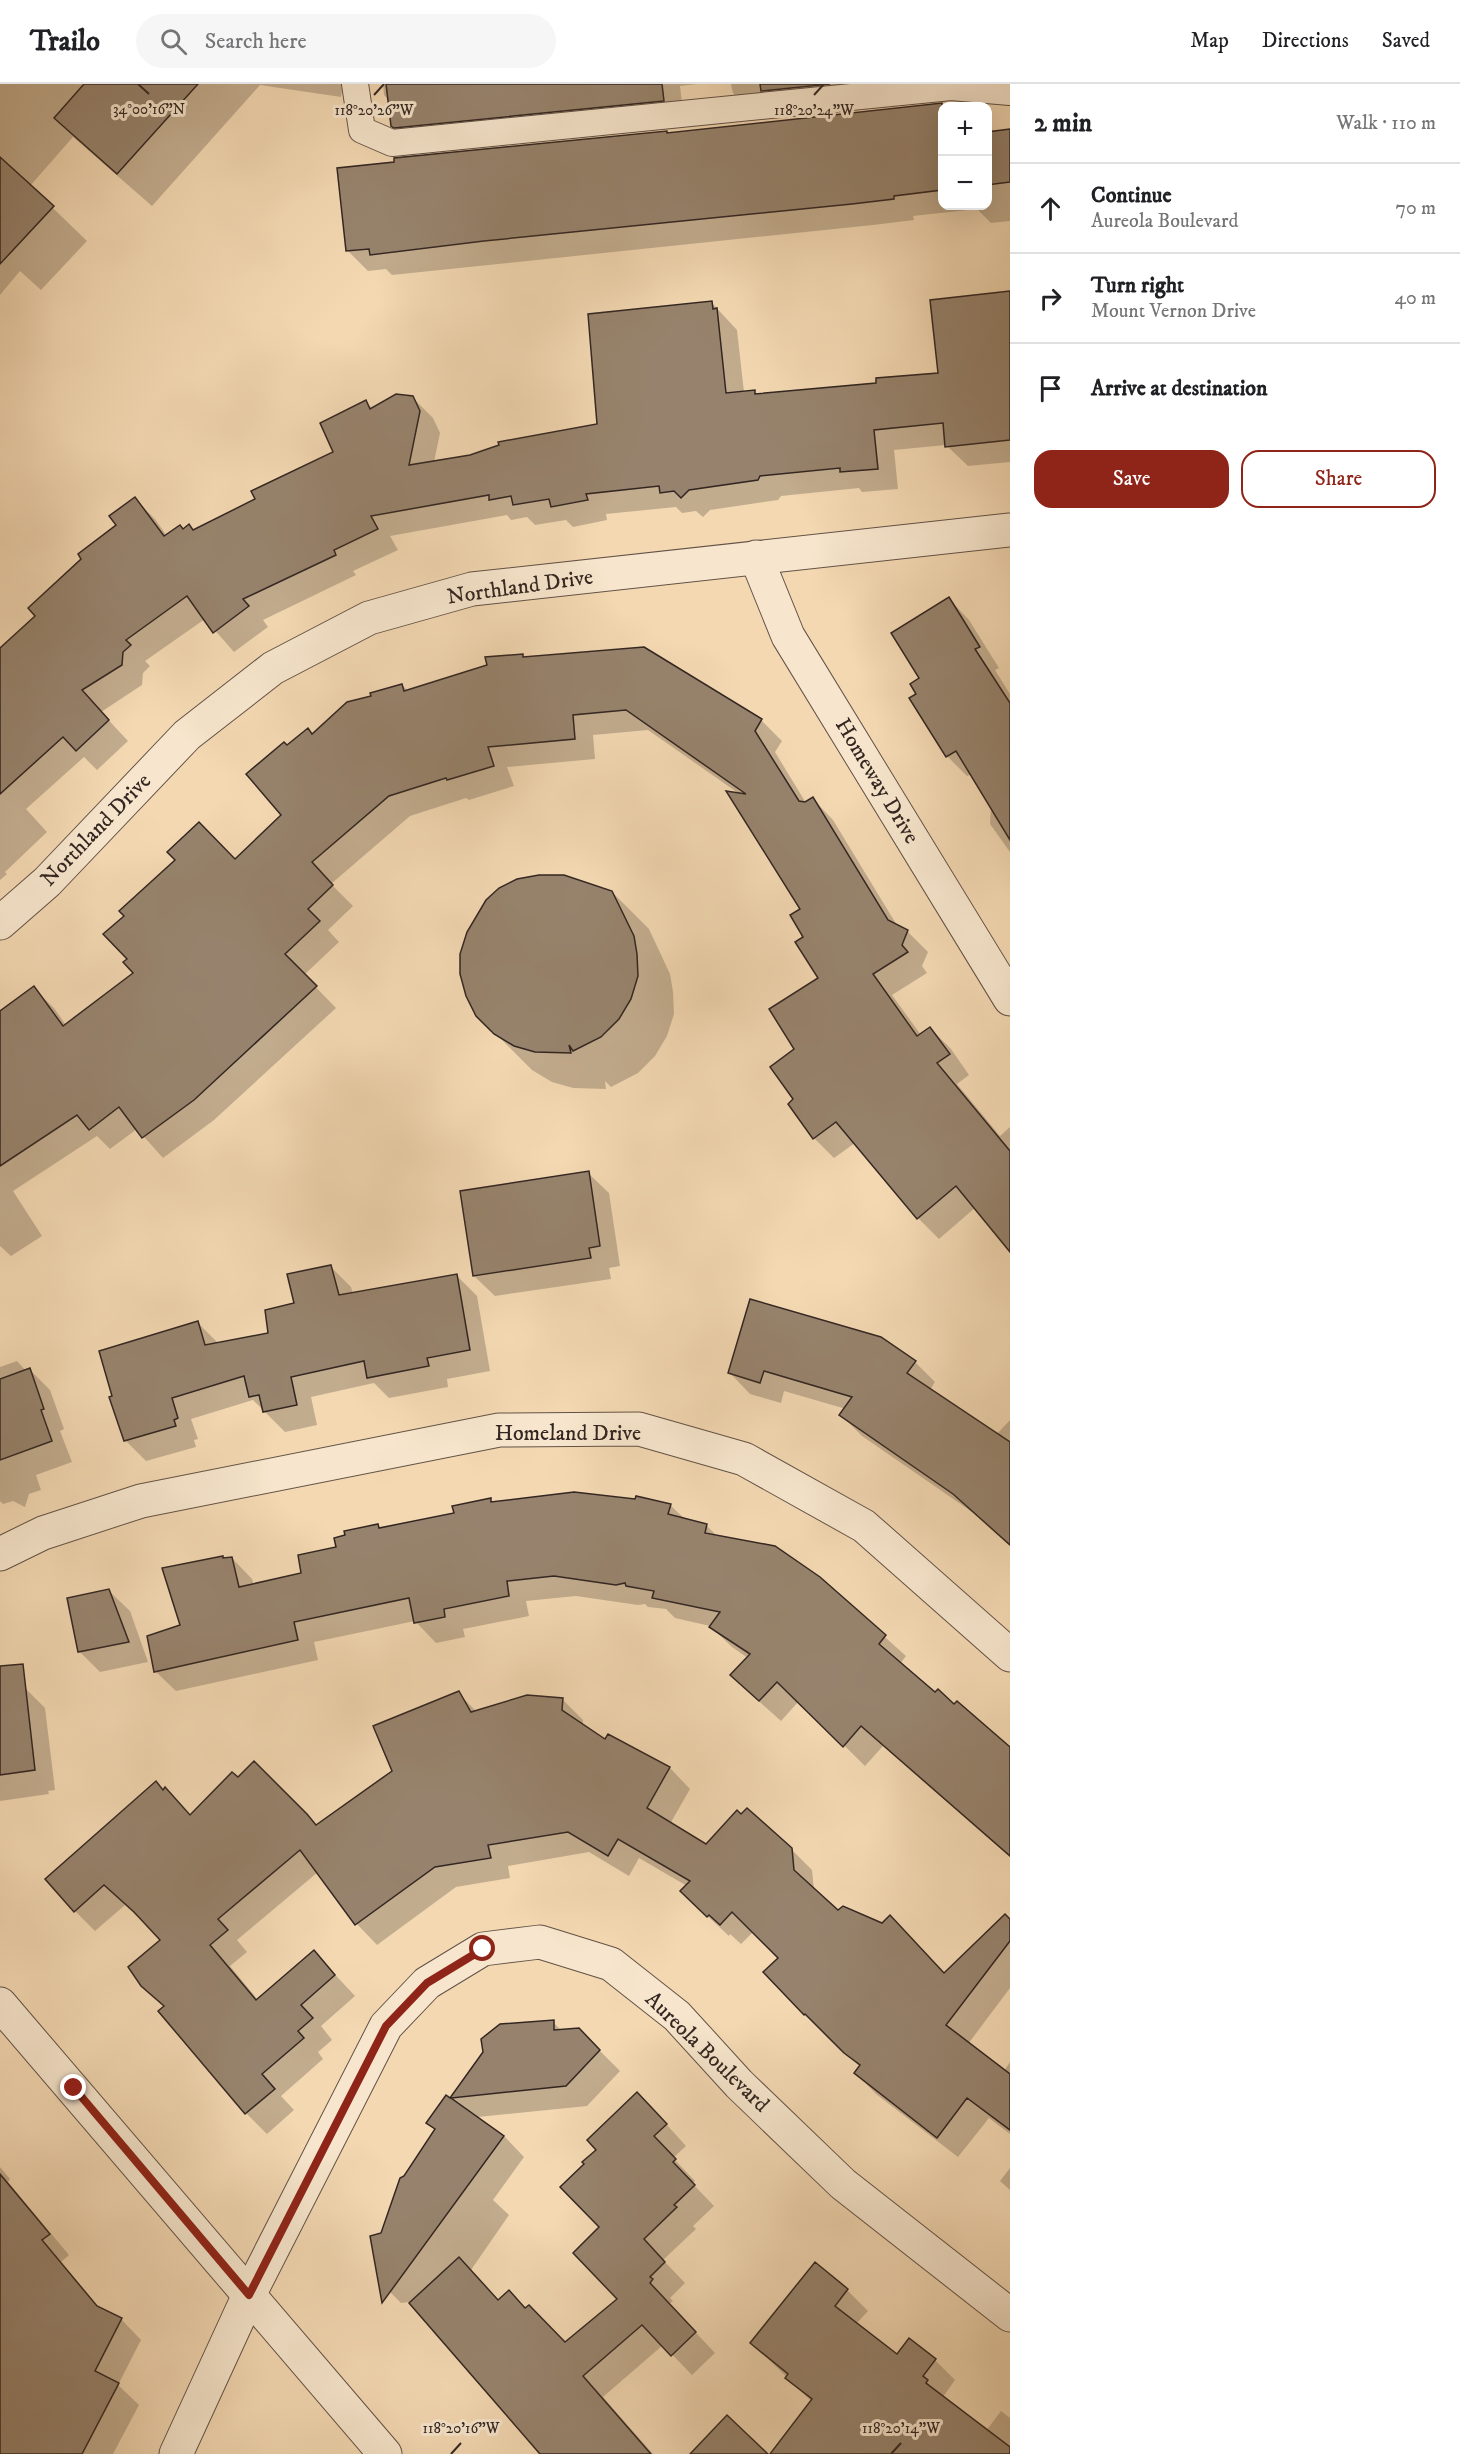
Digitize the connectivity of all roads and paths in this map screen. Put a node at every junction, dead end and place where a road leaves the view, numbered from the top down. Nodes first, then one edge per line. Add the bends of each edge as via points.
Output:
1 (355, 84) edge
2 (1010, 93) edge
3 (1010, 530) edge
4 (756, 557) junction
5 (0, 923) edge
6 (1010, 999) edge
7 (0, 1554) edge
8 (1010, 1655) edge
9 (0, 2004) edge
10 (249, 2295) junction
11 (1010, 2315) edge
12 (176, 2454) edge
13 (385, 2454) edge

1 - 2 lane via 362,130 392,143 951,87
3 - 4 street, Northland Drive
4 - 5 street, Northland Drive via 472,589 369,618 273,668 187,735 47,882
4 - 6 street, Homeway Drive via 788,636
7 - 8 street, Homeland Drive via 43,1533 141,1501 499,1430 639,1429 744,1459 864,1526
9 - 10 street
10 - 11 street, Aureola Boulevard via 386,2026 427,1983 483,1949 540,1942 611,1964 677,2016 739,2084 843,2184
10 - 12 street, Aureola Boulevard
10 - 13 street

